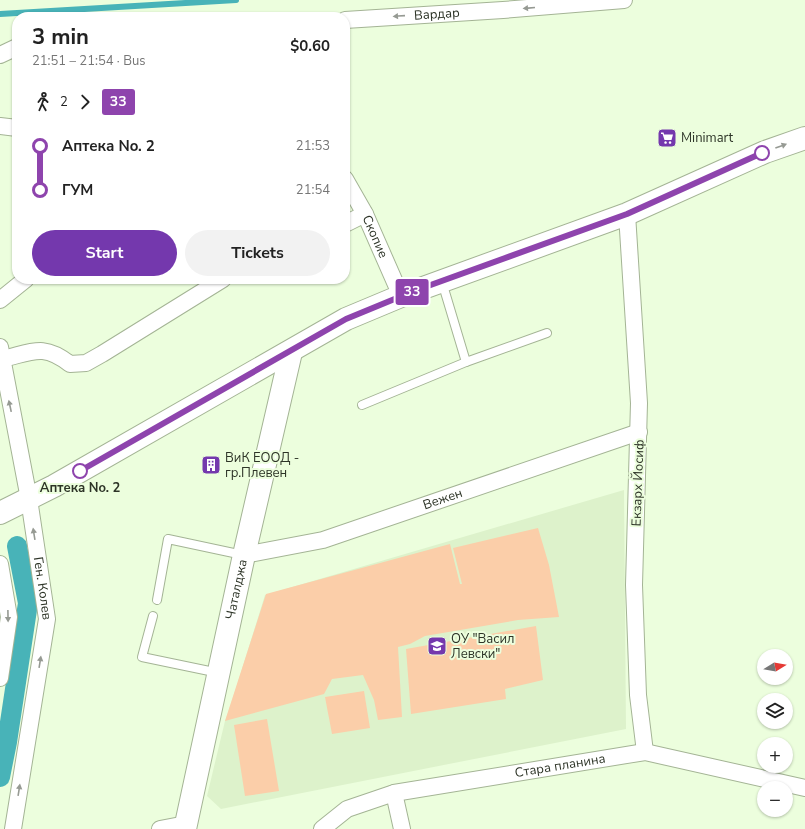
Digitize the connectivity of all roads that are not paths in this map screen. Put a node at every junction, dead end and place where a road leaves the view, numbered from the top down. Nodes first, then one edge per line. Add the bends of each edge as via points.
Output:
1 (624, 0) edge
2 (350, 20) edge
3 (12, 49) edge
4 (0, 55) edge
5 (0, 126) edge
6 (12, 127) edge
7 (805, 138) edge
8 (350, 188) edge
9 (365, 214) junction
10 (627, 214) junction
11 (350, 222) edge
12 (442, 281) junction
13 (20, 284) edge
14 (215, 284) edge
15 (401, 296) junction
16 (0, 300) edge
17 (547, 333) dead end
18 (291, 352) junction
19 (1, 353) edge
20 (466, 362) junction
21 (362, 405) dead end
22 (639, 432) junction
23 (29, 499) junction
24 (0, 513) edge
25 (244, 555) junction
26 (0, 564) edge
27 (157, 600) dead end
28 (152, 616) dead end
29 (220, 673) junction
30 (0, 678) edge
31 (645, 752) junction
32 (805, 788) edge
33 (394, 793) junction
34 (186, 827) edge
35 (13, 829) edge
36 (160, 829) edge
37 (322, 829) edge
38 (402, 829) edge

1 -> 2 street, Вардар
3 - 4 street
5 - 6 street
10 -> 7 street via 765,152
8 - 9 street, Скопие
9 - 11 street
9 - 15 street, Скопие
10 - 12 street
10 - 22 street, Екзарх Йосиф
12 - 15 street
12 - 20 lane
13 - 16 street
14 - 19 street via 157,322 86,363 70,364 57,353 47,351
15 - 18 street via 346,319
17 - 20 lane
18 - 23 street
18 - 25 street, Чаталджа
23 -> 19 street, Ген. Колев
20 - 21 lane
22 - 25 street, Вежен via 323,540
22 - 31 street, Екзарх Йосиф via 634,585 638,695
23 - 24 street
35 -> 23 street, Ген. Колев via 47,619
25 - 27 lane via 168,539
25 - 29 street, Чаталджа
26 -> 30 street via 9,617
28 - 29 lane via 142,657
29 - 34 street, Чаталджа
31 - 32 street, Стара планина
31 - 33 street, Стара планина
33 - 37 street, Стара планина via 347,809
33 - 38 street
34 - 36 street

